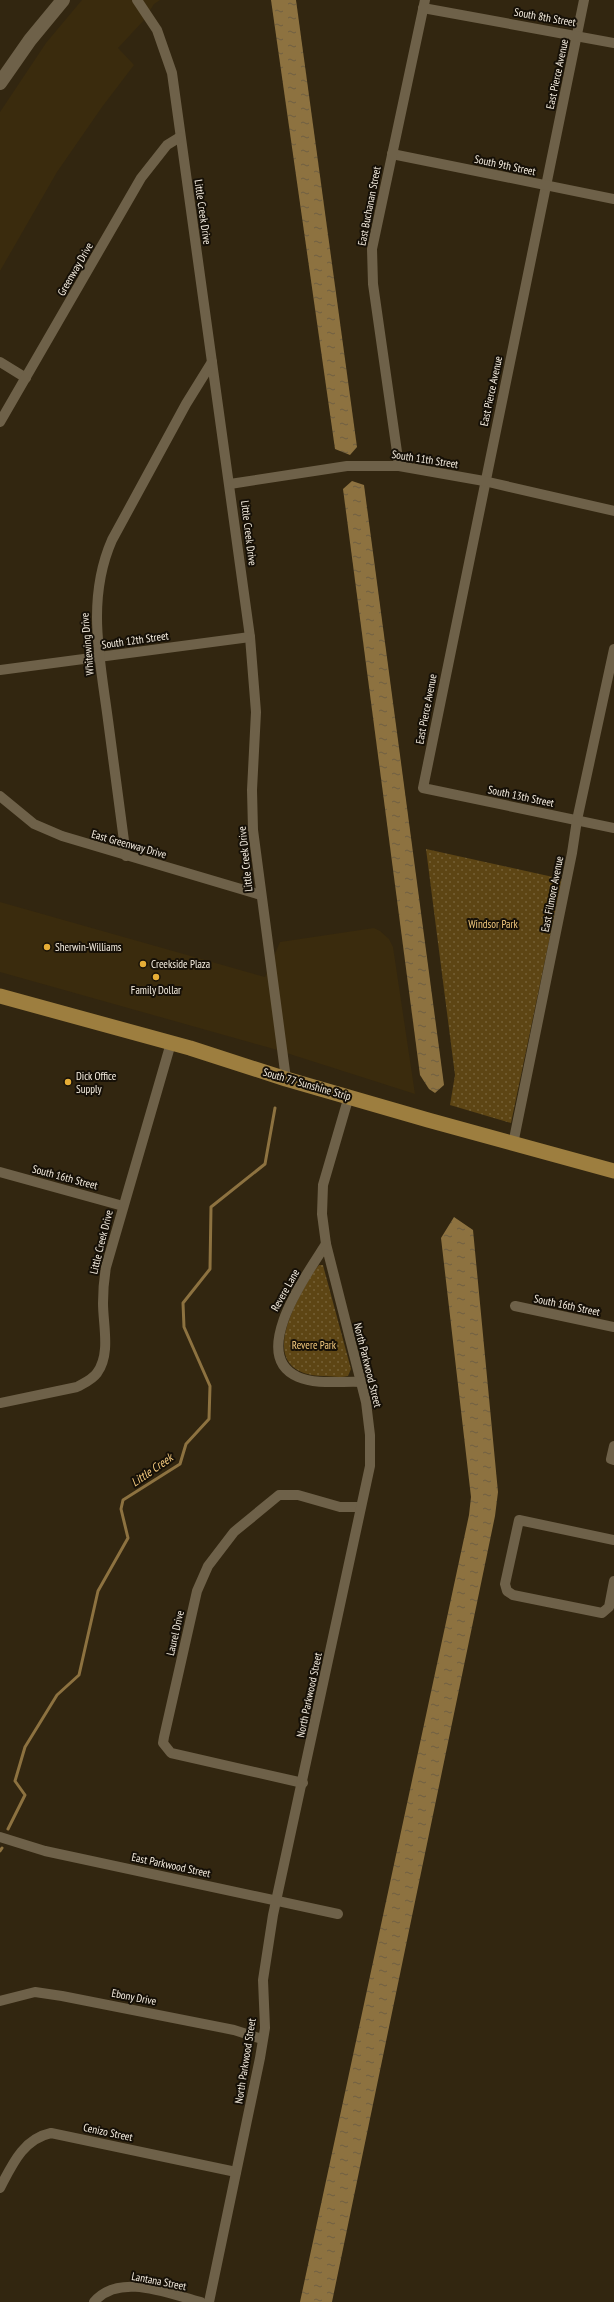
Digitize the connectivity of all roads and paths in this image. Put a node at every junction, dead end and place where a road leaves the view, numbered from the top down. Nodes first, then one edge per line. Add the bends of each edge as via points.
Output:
1 (62, 0) edge
2 (137, 0) edge
3 (584, 0) edge
4 (424, 4) edge
5 (577, 35) junction
6 (614, 43) edge
7 (0, 82) edge
8 (180, 137) junction
9 (392, 154) junction
10 (546, 186) junction
11 (614, 199) edge
12 (0, 362) edge
13 (212, 362) junction
14 (26, 378) junction
15 (0, 422) edge
16 (399, 466) junction
17 (484, 481) junction
18 (230, 484) junction
19 (614, 511) edge
20 (250, 637) junction
21 (614, 649) edge
22 (100, 657) junction
23 (0, 670) edge
24 (611, 674) edge
25 (422, 788) joint
26 (0, 796) edge
27 (577, 820) junction
28 (614, 828) edge
29 (126, 856) junction
30 (261, 895) junction
31 (0, 996) edge
32 (171, 1043) junction
33 (286, 1079) junction
34 (349, 1096) junction
35 (513, 1144) junction
36 (614, 1171) edge
37 (0, 1172) edge
38 (123, 1206) junction
39 (326, 1244) junction
40 (515, 1306) dead end
41 (614, 1327) edge
42 (361, 1382) junction
43 (0, 1403) edge
44 (614, 1446) edge
45 (613, 1460) edge
46 (360, 1507) junction
47 (614, 1540) edge
48 (614, 1581) edge
49 (303, 1783) junction
50 (0, 1837) edge
51 (277, 1901) junction
52 (338, 1914) dead end
53 (0, 2001) edge
54 (262, 2039) junction
55 (236, 2172) junction
56 (0, 2188) edge
57 (94, 2302) edge
58 (201, 2302) edge
59 (209, 2302) edge

1 - 7 main road
2 - 8 street, Little Creek Drive via 157,30 168,58 175,88
3 - 5 street, East Pierce Avenue
4 - 5 street, South 8th Street
4 - 9 street, East Buchanan Street
5 - 6 street, South 8th Street
5 - 10 street, East Pierce Avenue
8 - 13 street, Little Creek Drive
8 - 14 street, Greenway Drive via 167,145 141,178
9 - 10 street, South 9th Street
9 - 16 street, East Buchanan Street via 372,249 373,284
10 - 11 street, South 9th Street
10 - 17 street, East Pierce Avenue
12 - 14 street
13 - 18 street, Little Creek Drive
13 - 22 street, Whitewing Drive via 134,497 105,555 96,598
14 - 15 street, Greenway Drive
16 - 17 street, South 11th Street
16 - 18 street, South 11th Street via 347,466
17 - 19 street, South 11th Street
17 - 25 street, East Pierce Avenue
18 - 20 street, Little Creek Drive
20 - 22 street, South 12th Street
20 - 30 street, Little Creek Drive via 256,712 252,824
21 - 24 street, East Filmore Avenue
22 - 23 street, South 12th Street
22 - 29 street, Whitewing Drive
24 - 27 street, East Filmore Avenue
25 - 27 street, South 13th Street
26 - 29 street, East Greenway Drive via 34,824 62,836
27 - 28 street, South 13th Street
27 - 35 street, East Filmore Avenue
29 - 30 street, East Greenway Drive
30 - 33 street, Little Creek Drive
31 - 32 main road, South 77 Sunshine Strip
32 - 33 main road, South 77 Sunshine Strip
32 - 38 street, Little Creek Drive
33 - 34 main road, South 77 Sunshine Strip
34 - 35 main road, South 77 Sunshine Strip
34 - 39 street, North Parkwood Street via 323,1185 322,1214
35 - 36 main road, South 77 Sunshine Strip
37 - 38 street, South 16th Street
38 - 43 street, Little Creek Drive via 106,1267 103,1305 104,1350 97,1373 77,1387
39 - 42 street, North Parkwood Street
39 - 42 street, Revere Lane via 284,1316 279,1334 279,1352 286,1369 299,1378
40 - 41 street, South 16th Street
42 - 46 street, North Parkwood Street via 370,1435 370,1466
44 - 45 street
46 - 49 street, North Parkwood Street
46 - 49 street, Laurel Drive via 340,1507 298,1495 279,1495 234,1532 208,1566 197,1592 164,1737 166,1749 175,1754
47 - 48 street via 519,1520 505,1584 507,1591 513,1595 602,1613 609,1607
49 - 51 street, North Parkwood Street
50 - 51 street, East Parkwood Street via 46,1850
51 - 52 street, East Parkwood Street
51 - 54 street, North Parkwood Street via 264,1975 265,2028
53 - 54 street, Ebony Drive via 35,1992 234,2030
54 - 55 street, North Parkwood Street
55 - 56 street, Cenizo Street via 51,2133 41,2135 22,2148
55 - 59 street, North Parkwood Street
57 - 58 street, Lantana Street via 107,2291 118,2287 131,2287

